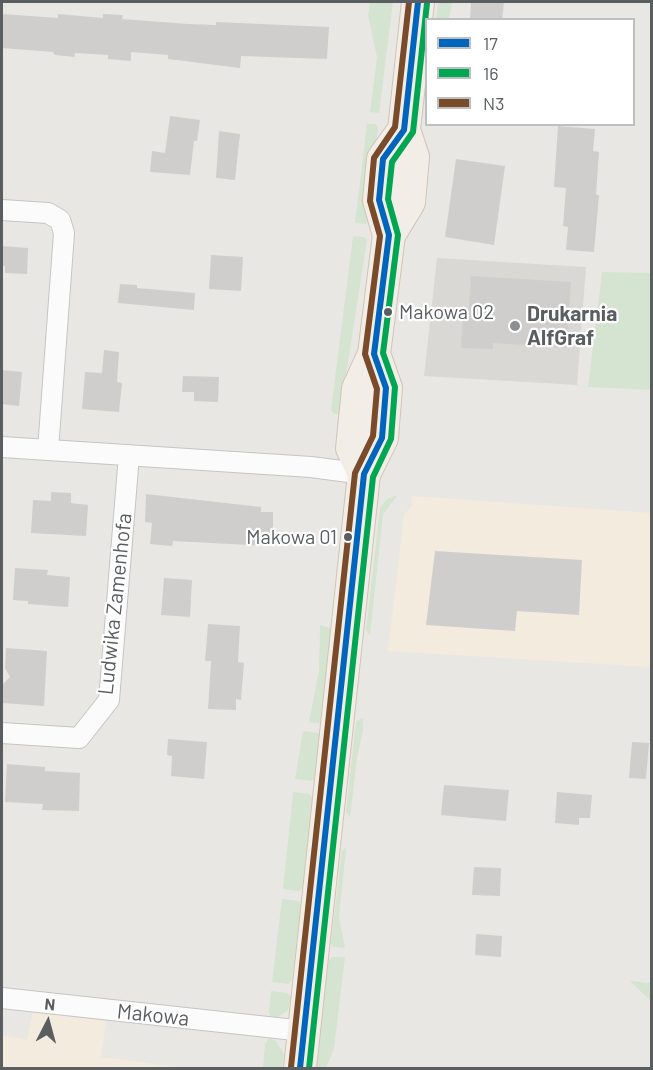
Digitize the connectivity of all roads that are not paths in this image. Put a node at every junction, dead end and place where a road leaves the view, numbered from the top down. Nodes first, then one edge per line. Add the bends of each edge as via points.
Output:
1 (418, 2) edge
2 (2, 210) edge
3 (2, 447) edge
4 (48, 450) junction
5 (129, 455) junction
6 (364, 474) junction
7 (2, 733) edge
8 (2, 998) edge
9 (304, 1031) junction
10 (300, 1068) edge

1 - 6 main road via 404,130 413,158 409,202 389,235 374,354 358,389 352,448
2 - 4 street via 48,213 60,220 64,233
3 - 4 street
4 - 5 street
5 - 6 street
5 - 7 street, Ludwika Zamenhofa via 109,700 80,738
6 - 9 main road
8 - 9 street, Makowa
9 - 10 main road

